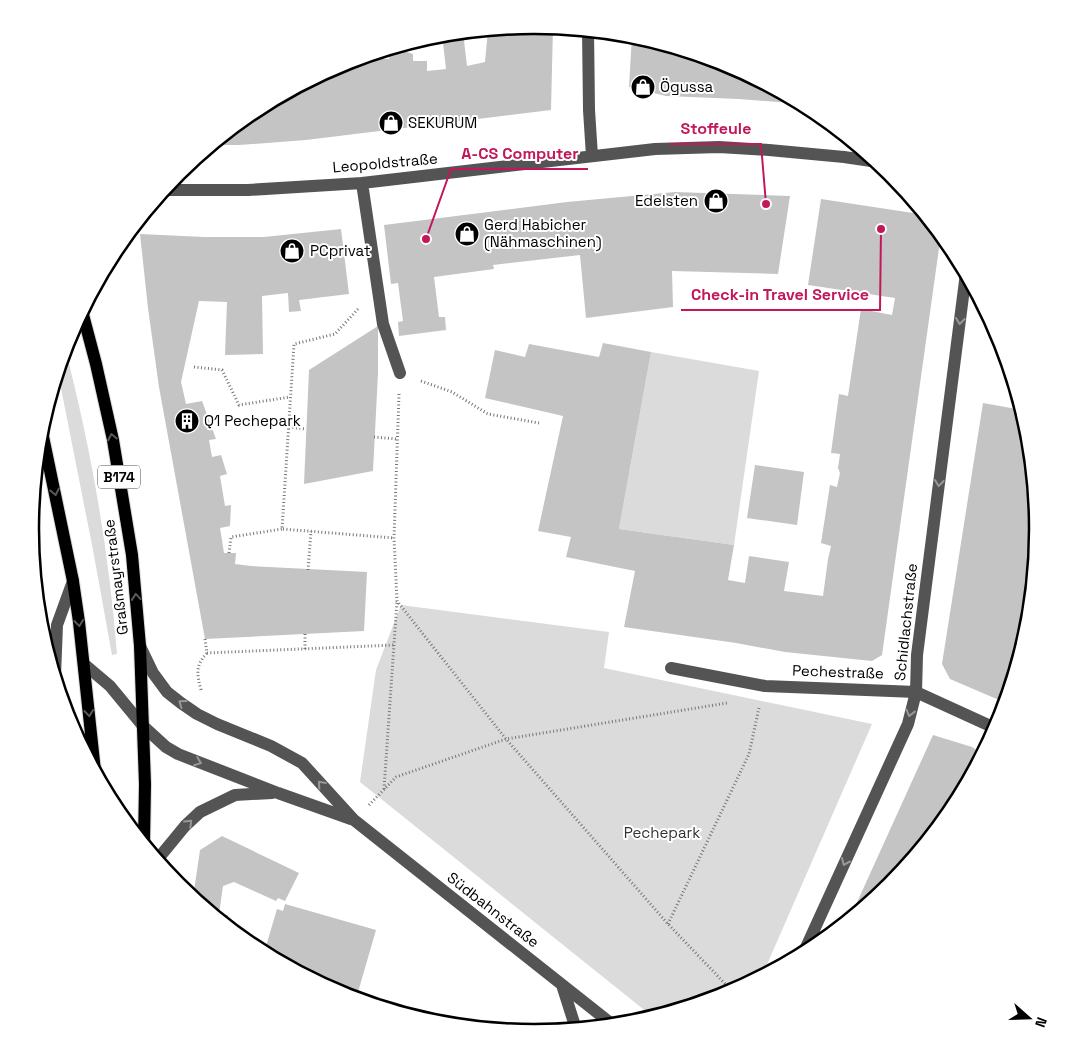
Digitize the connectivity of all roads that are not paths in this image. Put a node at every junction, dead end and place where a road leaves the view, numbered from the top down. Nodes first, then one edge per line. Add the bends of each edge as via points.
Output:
1 (588, 37) edge
2 (592, 156) junction
3 (864, 160) edge
4 (362, 183) junction
5 (173, 190) edge
6 (965, 284) edge
7 (85, 322) edge
8 (400, 373) road end
9 (46, 450) edge
10 (73, 581) junction
11 (140, 646) junction
12 (56, 656) edge
13 (84, 664) junction
14 (671, 668) dead end
15 (916, 692) junction
16 (989, 725) edge
17 (143, 726) junction
18 (93, 754) edge
19 (278, 792) junction
20 (354, 820) junction
21 (144, 833) edge
22 (161, 855) edge
23 (809, 942) edge
24 (562, 985) junction
25 (605, 1019) edge
26 (574, 1022) edge

1 - 2 street
2 - 3 street, Leopoldstraße via 719,148
2 - 4 street, Leopoldstraße
4 - 5 street, Leopoldstraße via 248,190
4 - 8 street via 383,324
6 -> 15 street, Schidlachstraße via 917,655
11 -> 7 main road, Graßmayrstraße / B174 via 132,555 113,440
9 -> 10 main road
10 - 12 street via 57,625
10 -> 13 main road
11 - 17 main road, Graßmayrstraße / B174
20 -> 11 street via 302,763 197,714 167,692
13 - 17 street via 110,686
13 -> 18 main road
14 - 15 street, Pechestraße via 765,686
15 - 16 street, Pechestraße
15 -> 23 street, Schidlachstraße via 908,724
17 -> 19 street via 178,754
17 - 21 main road, Graßmayrstraße / B174
19 - 20 street
22 -> 19 street via 200,812 234,795
20 - 24 street, Südbahnstraße
24 - 25 street, Südbahnstraße
24 - 26 street

